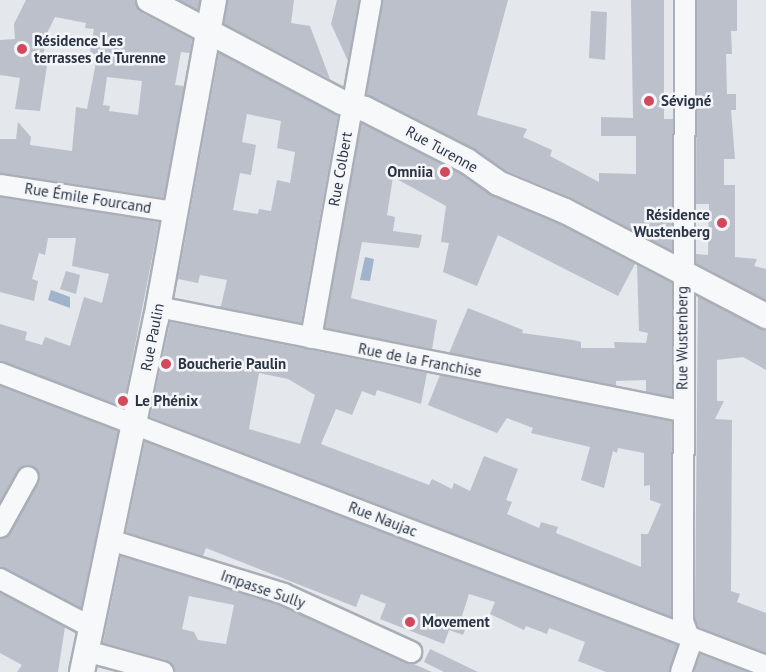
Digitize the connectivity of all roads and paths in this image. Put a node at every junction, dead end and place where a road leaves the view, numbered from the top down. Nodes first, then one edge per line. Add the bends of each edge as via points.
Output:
1 (149, 0) edge
2 (214, 0) edge
3 (371, 0) edge
4 (685, 0) edge
5 (208, 30) junction
6 (351, 104) junction
7 (0, 185) edge
8 (176, 212) junction
9 (683, 273) junction
10 (158, 307) junction
11 (766, 316) edge
12 (311, 338) junction
13 (0, 373) edge
14 (682, 411) junction
15 (134, 424) junction
16 (28, 477) dead end
17 (0, 527) edge
18 (110, 540) junction
19 (0, 579) edge
20 (91, 627) junction
21 (689, 637) junction
22 (411, 652) dead end
23 (84, 661) edge
24 (766, 666) edge
25 (163, 672) edge
26 (681, 672) edge

1 - 5 street, Rue Turenne
2 - 5 street, Rue Paulin
3 - 6 street, Rue Colbert
4 - 9 street, Rue Wustenberg
5 - 6 street, Rue Turenne
5 - 8 street, Rue Paulin
6 - 9 street, Rue Turenne via 467,161 498,183 565,212
6 - 12 street, Rue Colbert
7 - 8 street, Rue Émile Fourcand
8 - 10 street, Rue Paulin
9 - 11 street, Rue Turenne
9 - 14 street, Rue Wustenberg
10 - 12 street, Rue de la Franchise
10 - 15 street, Rue Paulin
12 - 14 street, Rue de la Franchise
13 - 15 street, Rue Naujac
14 - 21 street, Rue Wustenberg via 683,621
15 - 18 street, Rue Paulin
15 - 21 street, Rue Naujac
16 - 17 street
18 - 20 street, Rue Paulin
18 - 22 street, Impasse Sully via 284,594
19 - 20 street
20 - 23 street, Rue Paulin
21 - 24 street, Rue Naujac
21 - 26 street, Rue Wustenberg via 691,643
23 - 25 street

